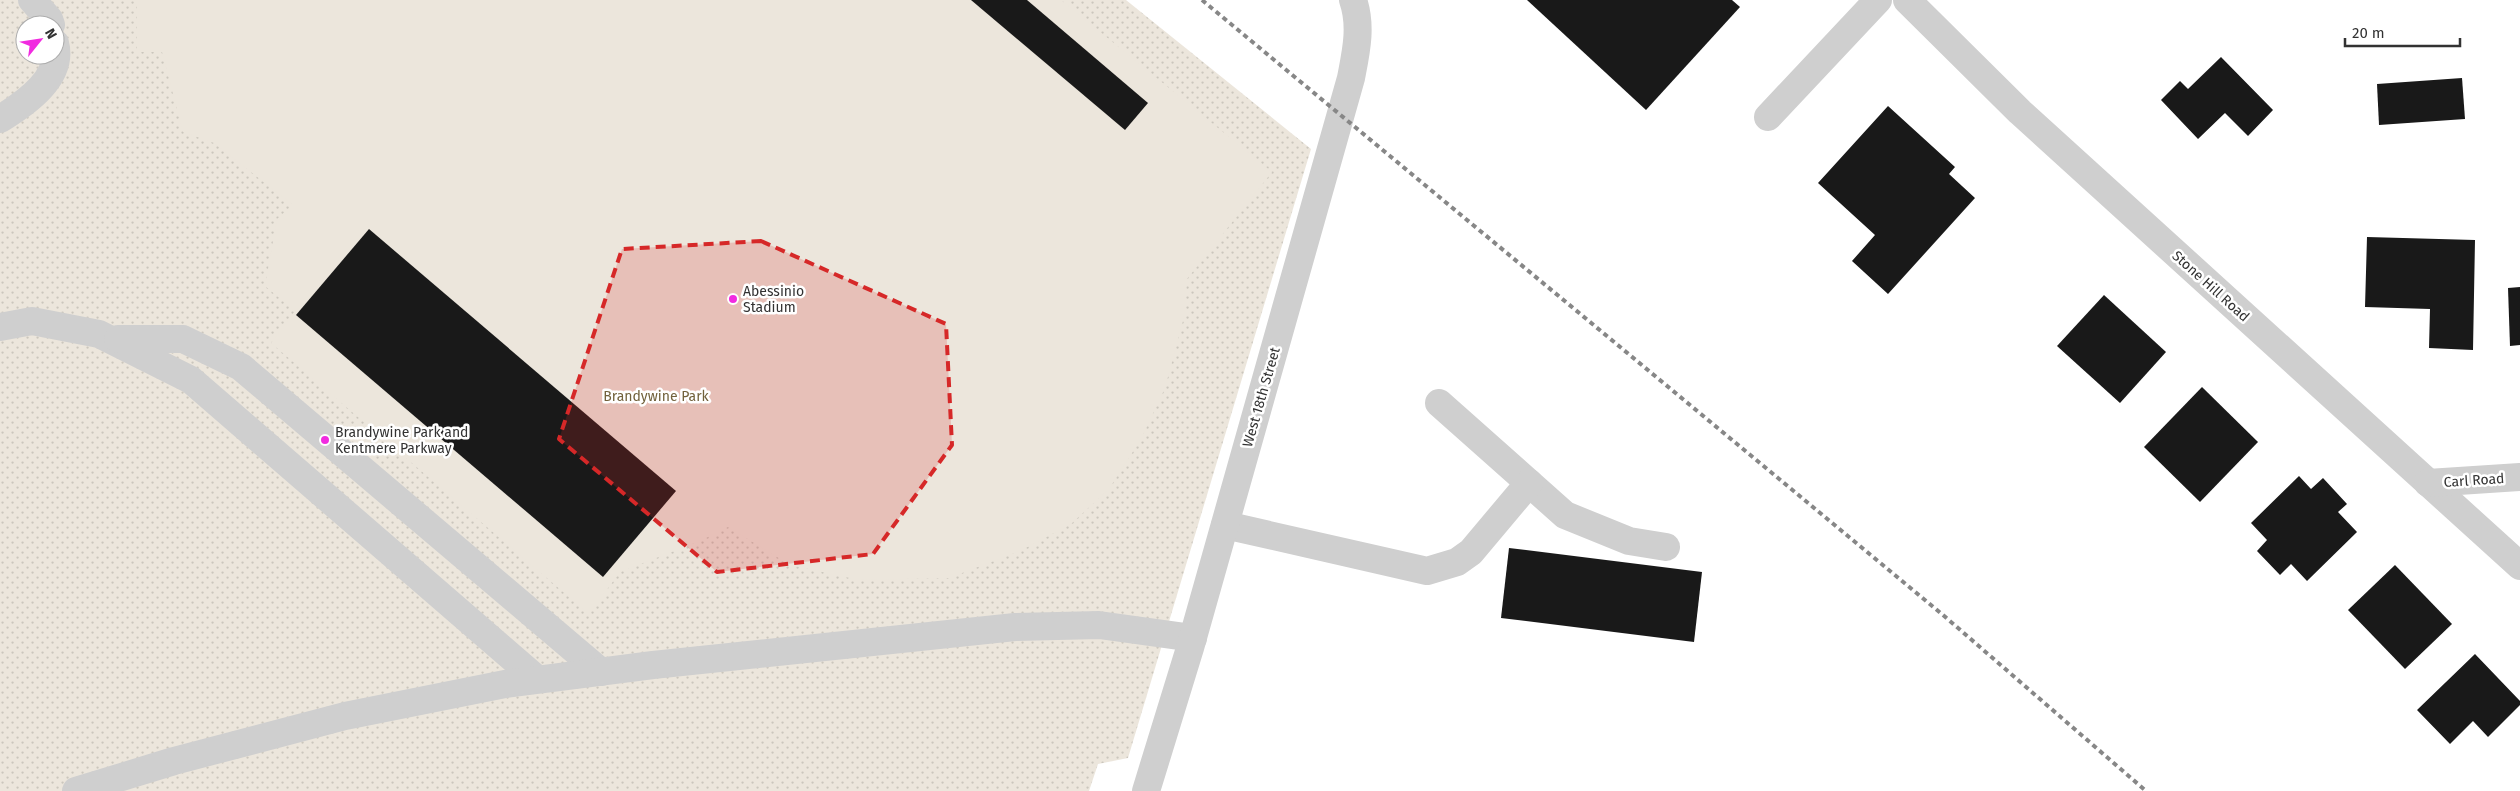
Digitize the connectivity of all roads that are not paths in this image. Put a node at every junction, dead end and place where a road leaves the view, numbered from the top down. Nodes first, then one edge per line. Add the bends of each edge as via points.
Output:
1 (32, 0) edge
2 (1353, 0) edge
3 (1878, 0) edge
4 (1907, 0) edge
5 (45, 15) edge
6 (54, 65) edge
7 (1768, 117) dead end
8 (0, 119) edge
9 (0, 327) edge
10 (112, 340) junction
11 (1439, 403) dead end
12 (2520, 477) edge
13 (1530, 483) junction
14 (2428, 483) junction
15 (1225, 525) junction
16 (1666, 547) dead end
17 (2520, 566) edge
18 (1192, 638) junction
19 (601, 672) junction
20 (537, 679) junction
21 (76, 791) edge
22 (1146, 791) edge

1 - 5 street
2 - 15 street, West 18th Street via 1358,42 1351,78
3 - 7 street
4 - 14 street, Stone Hill Road via 2020,112
6 - 8 street via 51,75 36,92
9 - 10 street via 32,320 99,334
10 - 19 street via 183,339 241,368
10 - 20 street via 191,380
11 - 13 street
12 - 14 street, Carl Road
13 - 15 street via 1471,552 1457,562 1426,571
13 - 16 street via 1565,515 1629,541
14 - 17 street, Stone Hill Road
15 - 18 street, West 18th Street
18 - 19 street via 1099,625 1015,627
18 - 22 street, West 18th Street
19 - 20 street
20 - 21 street via 345,716 174,761

